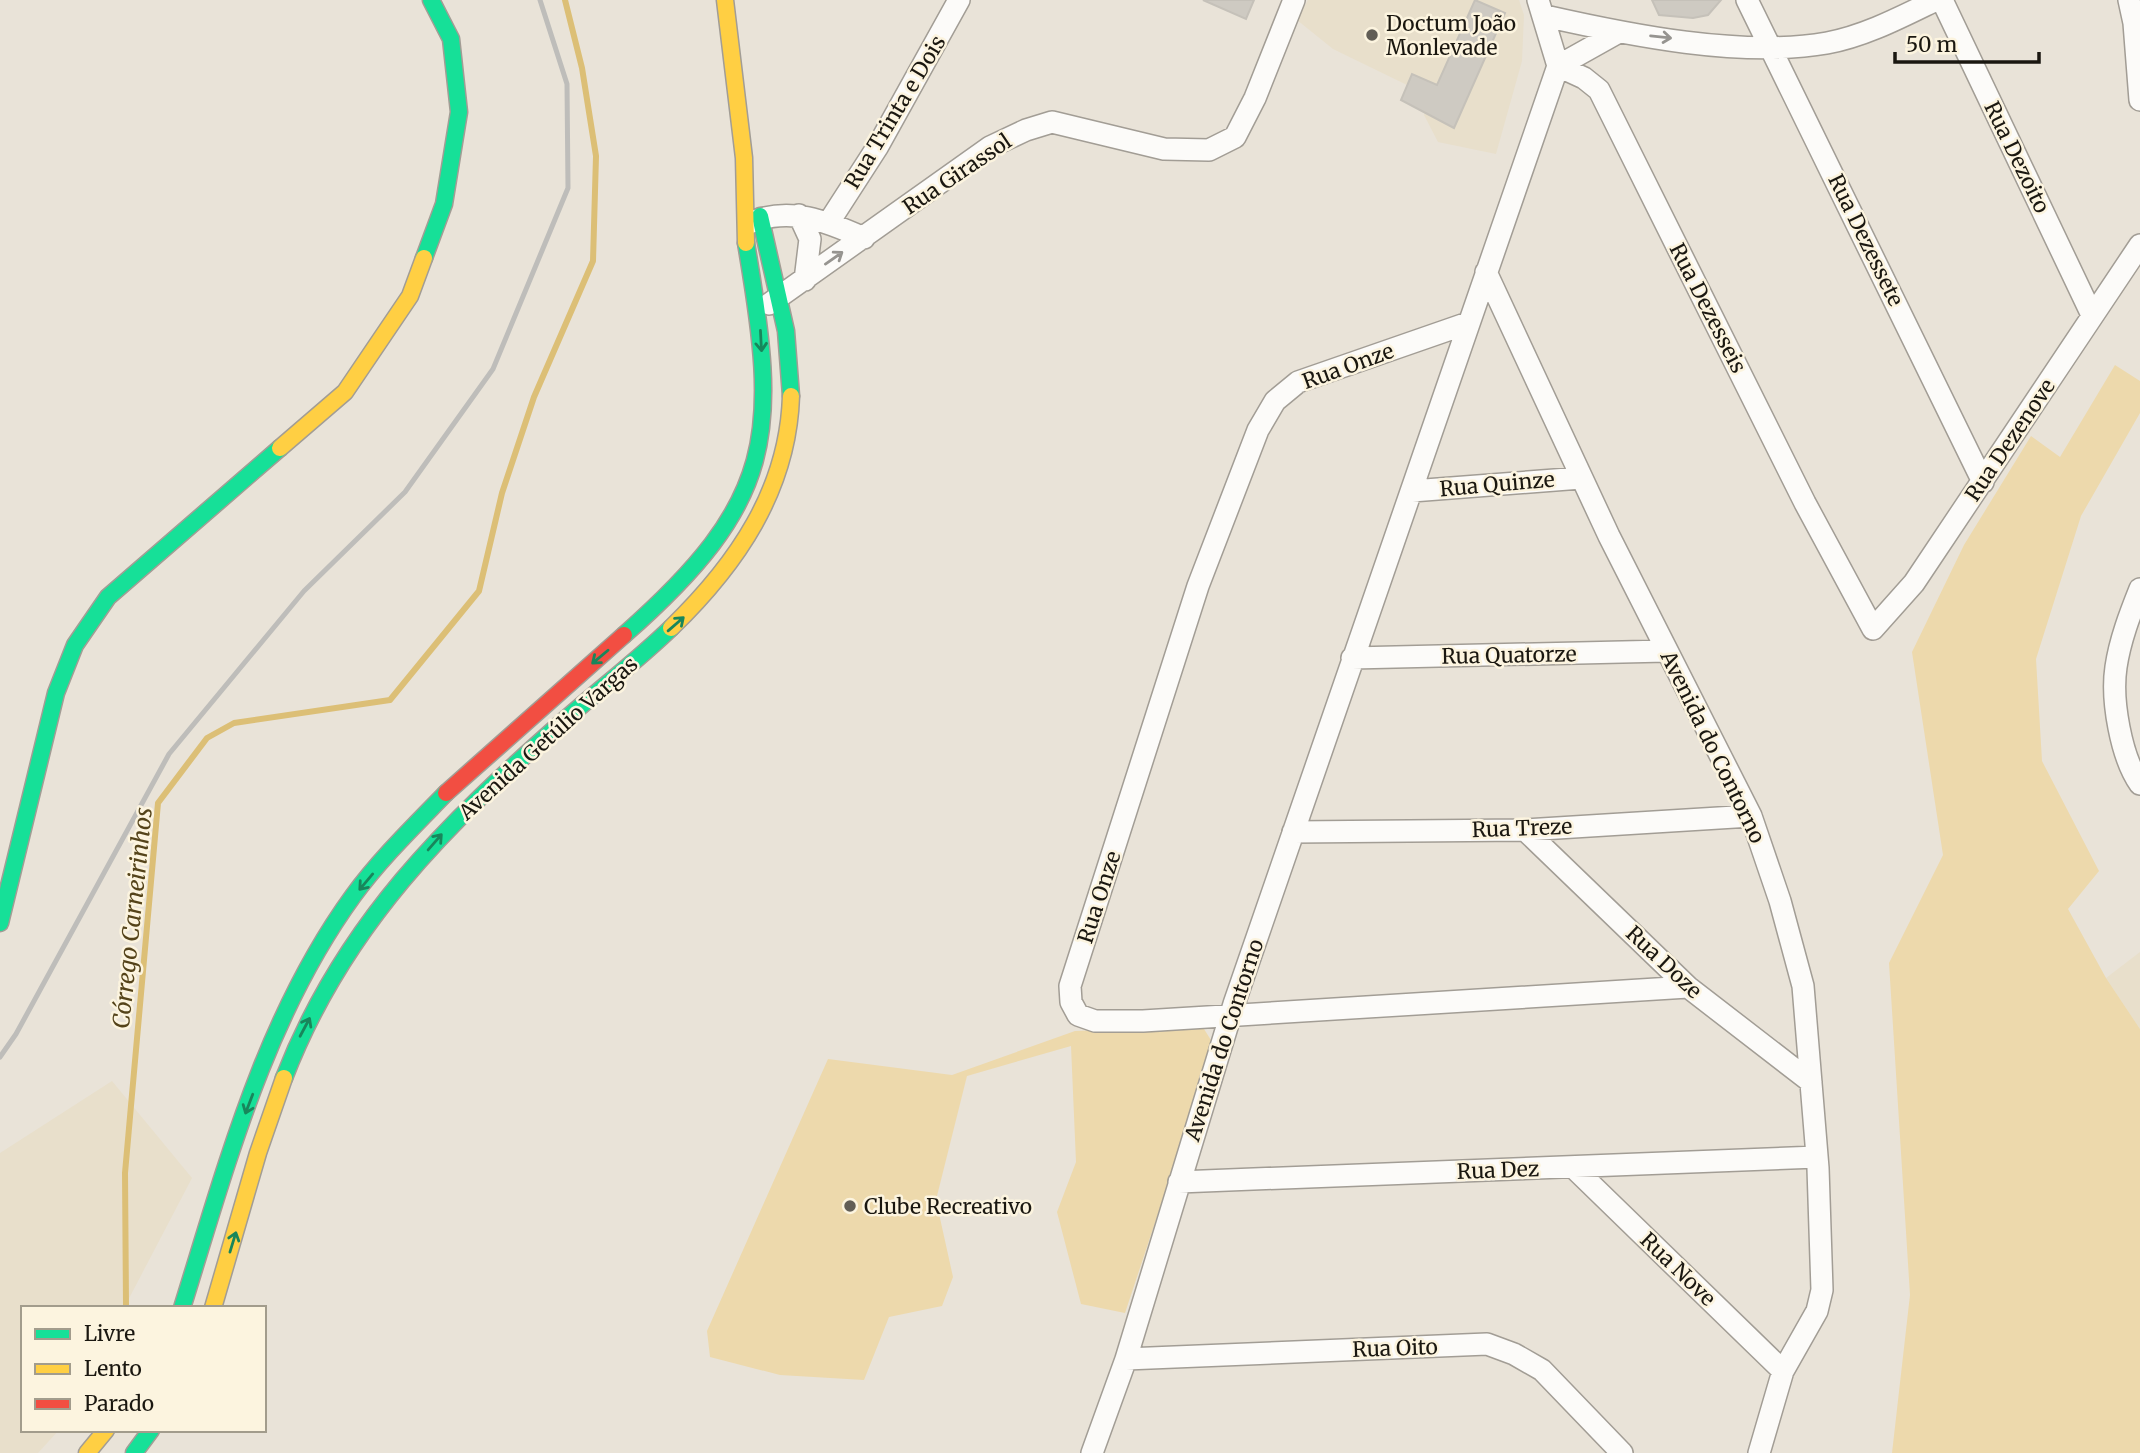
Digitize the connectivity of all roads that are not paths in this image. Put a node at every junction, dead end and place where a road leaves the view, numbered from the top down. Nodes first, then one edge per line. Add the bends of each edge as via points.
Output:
1 (430, 0) edge
2 (959, 0) edge
3 (1294, 0) edge
4 (1747, 0) edge
5 (1936, 0) edge
6 (1942, 0) edge
7 (2129, 0) edge
8 (730, 6) edge
9 (1542, 8) edge
10 (1617, 33) junction
11 (1772, 48) junction
12 (1558, 66) junction
13 (2140, 100) edge
14 (799, 215) junction
15 (753, 222) junction
16 (829, 222) junction
17 (864, 238) junction
18 (2140, 245) edge
19 (1486, 272) junction
20 (806, 280) junction
21 (781, 298) junction
22 (759, 310) junction
23 (2092, 314) junction
24 (1468, 323) junction
25 (1581, 478) junction
26 (1983, 482) junction
27 (1412, 491) junction
28 (2140, 589) edge
29 (1873, 629) joint
30 (631, 631) junction
31 (647, 650) junction
32 (1667, 652) junction
33 (1352, 658) junction
34 (2140, 784) edge
35 (1751, 816) junction
36 (1525, 830) junction
37 (1293, 832) junction
38 (0, 923) edge
39 (1688, 987) junction
40 (1229, 1018) junction
41 (1811, 1082) junction
42 (1818, 1157) junction
43 (1573, 1167) junction
44 (1179, 1182) junction
45 (182, 1306) edge
46 (214, 1306) edge
47 (1126, 1359) junction
48 (1783, 1371) junction
49 (104, 1432) edge
50 (150, 1432) edge
51 (87, 1453) edge
52 (134, 1453) edge
53 (1092, 1453) edge
54 (1622, 1453) edge
55 (1759, 1453) edge

1 - 38 main road via 451,39 459,112 444,204 410,296 345,392 108,597 75,645 56,693
2 - 16 street, Rua Trinta e Dois via 878,146
3 - 17 street, Rua Girassol via 1235,137 1209,150 1164,149 1052,122 990,147
4 - 11 street, Rua Dezessete
5 - 11 street via 1866,32 1827,43
6 - 23 street, Rua Dezoito
7 - 13 street
8 - 15 main road, Avenida Getúlio Vargas
9 - 10 street
9 - 12 street
10 -> 11 street
10 - 12 street
11 - 26 street, Rua Dezessete
12 - 19 street, Avenida do Contorno
12 - 29 street, Rua Dezesseis via 1598,90
14 - 15 street
14 - 16 street
14 - 20 street via 810,239
15 - 21 main road, Avenida Getúlio Vargas
15 - 22 main road, Avenida Getúlio Vargas
16 - 17 street
20 -> 17 street, Rua Girassol
18 - 23 street, Rua Dezenove
19 - 24 street, Avenida do Contorno
19 - 25 street, Avenida do Contorno
20 - 21 street, Rua Girassol
21 - 22 street, Rua Girassol
31 -> 21 main road, Avenida Getúlio Vargas via 705,599 743,549 768,499 787,445 790,391
22 -> 30 main road, Avenida Getúlio Vargas via 764,411 758,455 746,486 715,541 684,580
23 - 26 street, Rua Dezenove
24 - 27 street, Avenida do Contorno
24 - 40 street, Rua Onze via 1298,382 1275,401 1258,430 1198,586 1070,986 1071,1002 1078,1015 1095,1021
25 - 27 street, Rua Quinze
25 - 32 street, Avenida do Contorno
26 - 29 street, Rua Dezenove via 1914,583
27 - 33 street, Avenida do Contorno
28 - 34 street via 2115,669 2118,727
30 - 31 main road
30 -> 45 main road, Avenida Getúlio Vargas via 408,832 354,896 312,960 268,1052
46 -> 31 main road, Avenida Getúlio Vargas via 299,1037 335,970 373,914 453,822
32 - 33 street, Rua Quatorze
32 - 35 street, Avenida do Contorno
33 - 37 street, Avenida do Contorno
35 - 36 street, Rua Treze
35 - 41 street, Avenida do Contorno via 1804,986
36 - 37 street, Rua Treze
36 - 39 street, Rua Doze
37 - 40 street, Avenida do Contorno
39 - 40 street, Rua Onze
39 - 41 street, Rua Doze
40 - 44 street, Avenida do Contorno
41 - 42 street, Avenida do Contorno
42 - 43 street, Rua Dez
42 - 48 street, Avenida do Contorno via 1822,1290 1817,1311
43 - 44 street, Rua Dez
43 - 48 street, Rua Nove
44 - 47 street, Avenida do Contorno
47 - 53 street, Avenida do Contorno
47 - 54 street, Rua Oito via 1487,1344 1542,1370
48 - 55 street, Avenida do Contorno
49 - 51 main road
50 - 52 main road

